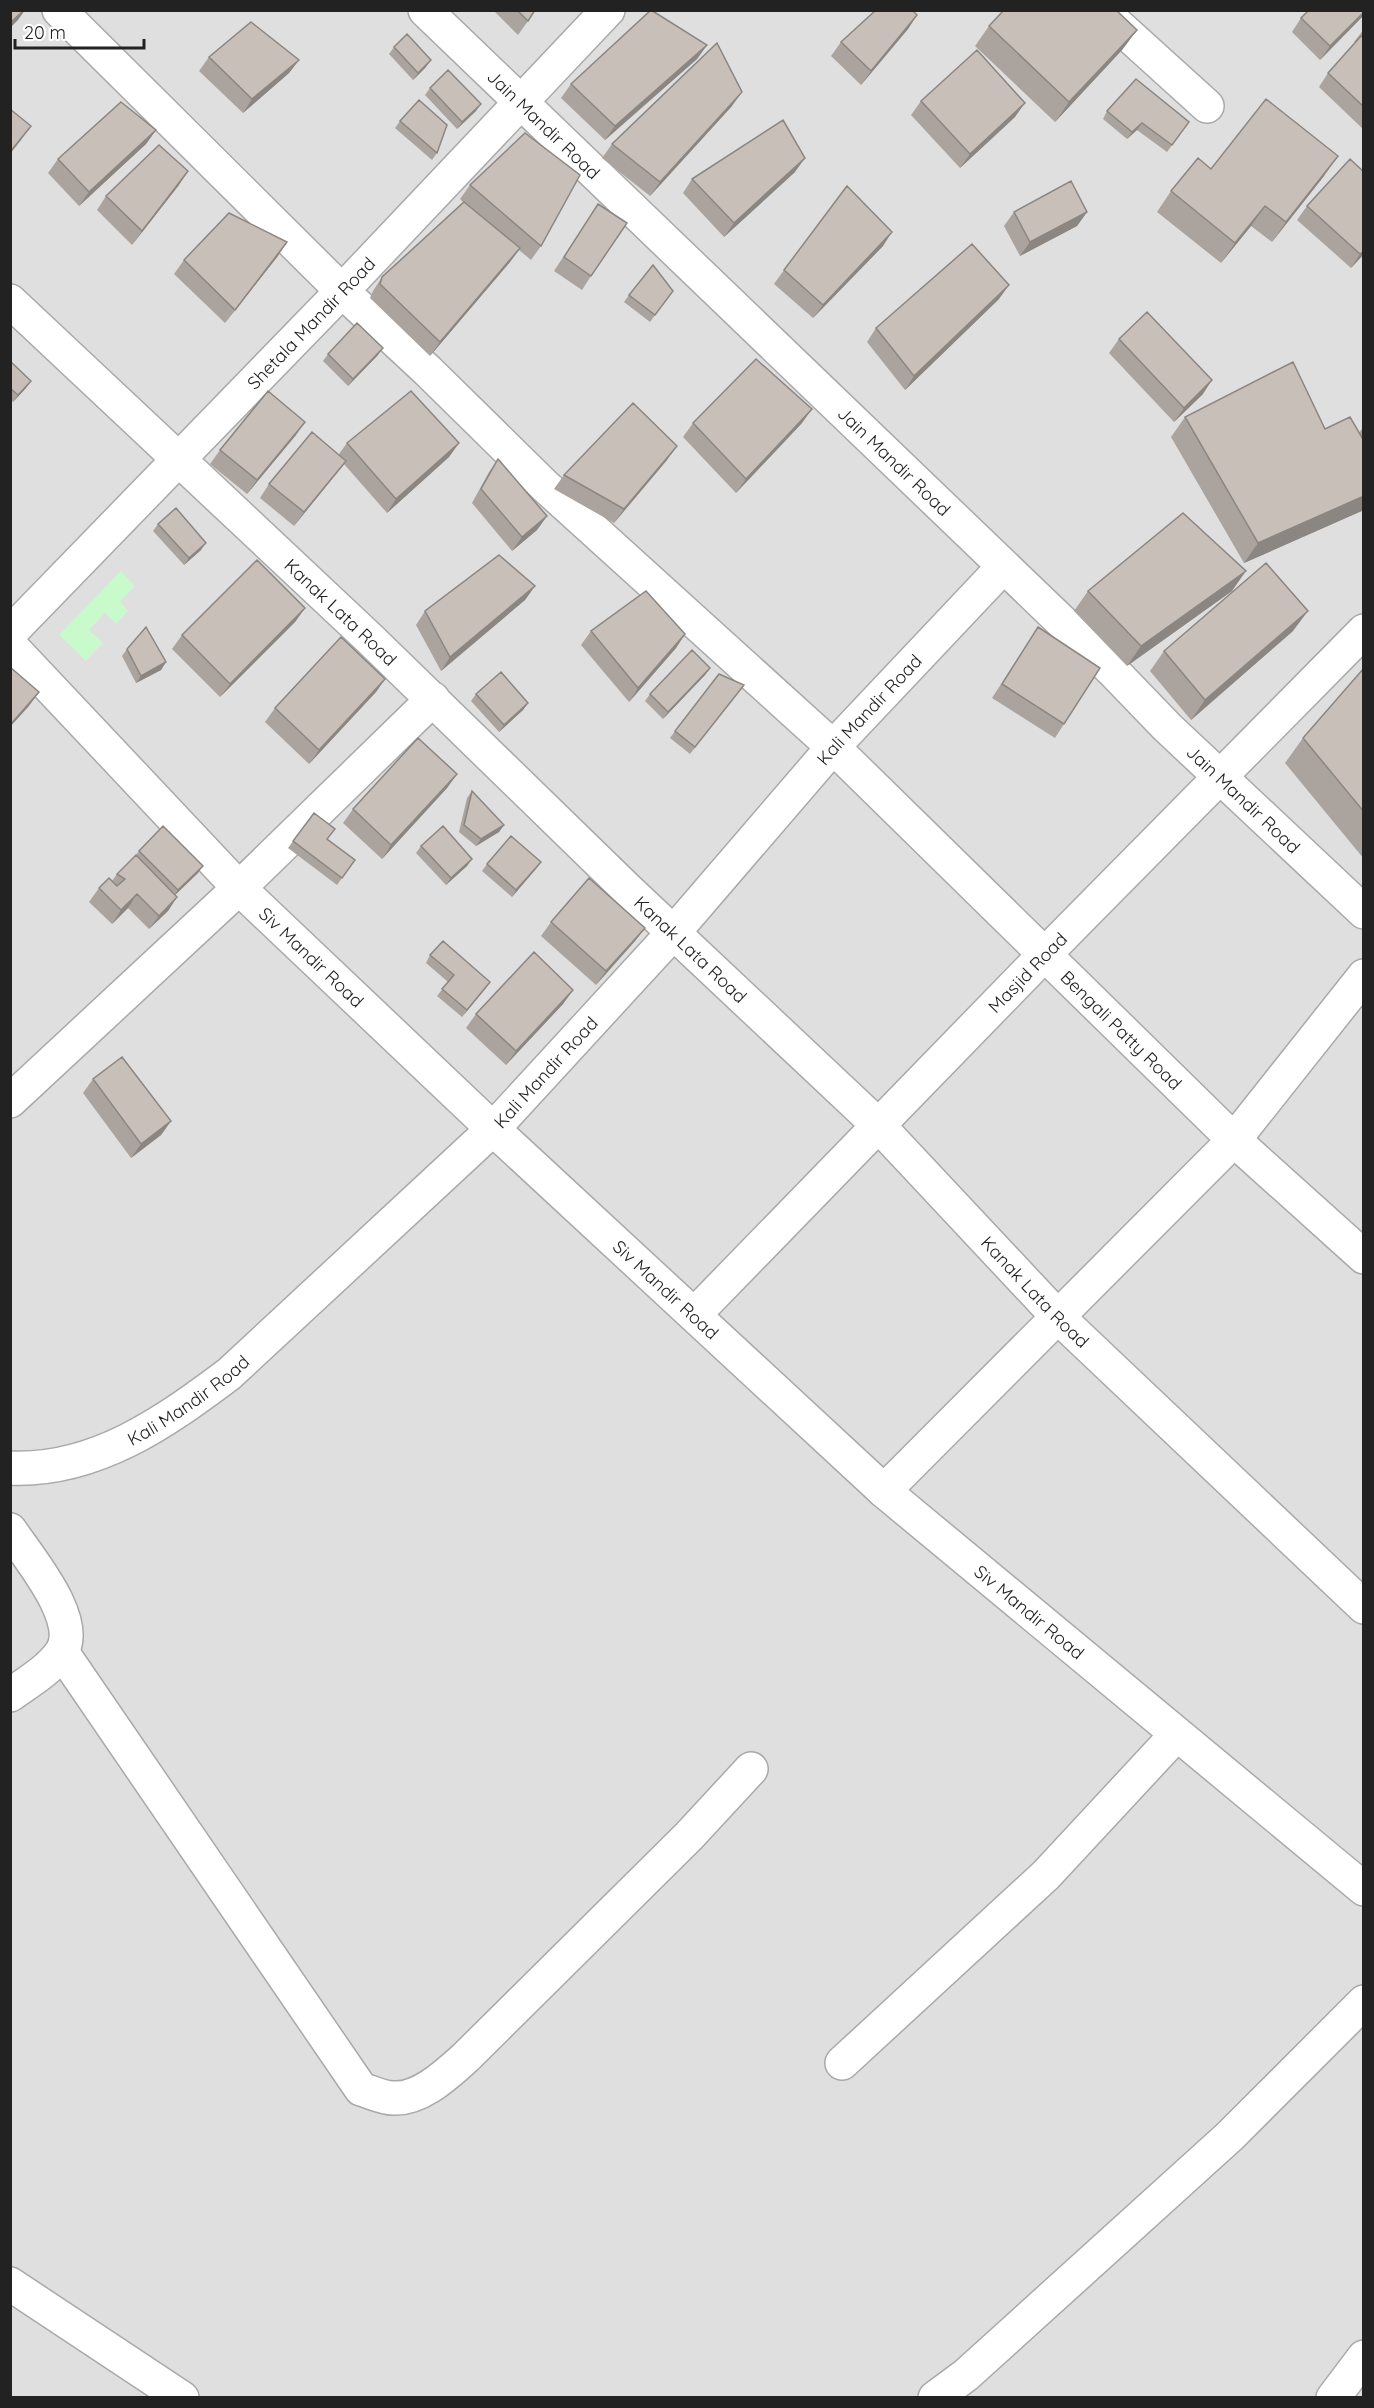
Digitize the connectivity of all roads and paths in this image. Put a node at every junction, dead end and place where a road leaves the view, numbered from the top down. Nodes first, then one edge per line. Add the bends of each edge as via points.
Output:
1 (59, 10) edge
2 (425, 10) edge
3 (608, 10) edge
4 (1101, 10) edge
5 (522, 102) junction
6 (1207, 106) dead end
7 (342, 291) junction
8 (10, 301) edge
9 (179, 458) junction
10 (1004, 567) junction
11 (1364, 631) edge
12 (10, 633) edge
13 (10, 645) edge
14 (433, 699) junction
15 (833, 747) junction
16 (1221, 776) junction
17 (239, 888) junction
18 (1364, 912) edge
19 (674, 932) junction
20 (1044, 954) junction
21 (1364, 976) edge
22 (10, 1101) edge
23 (879, 1126) junction
24 (493, 1129) junction
25 (1234, 1140) junction
26 (1364, 1257) edge
27 (694, 1315) junction
28 (1058, 1317) junction
29 (10, 1468) edge
30 (884, 1491) junction
31 (10, 1530) edge
32 (1364, 1607) edge
33 (62, 1652) junction
34 (10, 1695) edge
35 (1176, 1735) junction
36 (751, 1769) dead end
37 (1364, 1889) edge
38 (1364, 2002) edge
39 (842, 2063) dead end
40 (10, 2284) edge
41 (1364, 2357) edge
42 (182, 2397) edge
43 (935, 2397) edge
44 (1333, 2397) edge

1 - 7 street, Bengali Patty Road
2 - 5 street, Jain Mandir Road
3 - 5 street, Shetala Mandir Road
4 - 6 street
5 - 7 street, Shetala Mandir Road
5 - 10 street, Jain Mandir Road
7 - 9 street, Shetala Mandir Road
7 - 15 street, Bengali Patty Road via 544,486
8 - 9 street, Kanak Lata Road
9 - 12 street, Shetala Mandir Road
9 - 14 street, Kanak Lata Road
10 - 15 street, Kali Mandir Road
10 - 16 street, Jain Mandir Road
11 - 16 street, Masjid Road
13 - 17 street, Siv Mandir Road
14 - 17 street
14 - 19 street, Kanak Lata Road
15 - 19 street, Kali Mandir Road
15 - 20 street, Bengali Patty Road
16 - 18 street, Jain Mandir Road
16 - 20 street, Masjid Road
17 - 22 street
17 - 24 street, Siv Mandir Road
19 - 23 street, Kanak Lata Road
19 - 24 street, Kali Mandir Road
20 - 23 street, Masjid Road
20 - 25 street, Bengali Patty Road
21 - 25 street
23 - 27 street, Masjid Road
23 - 28 street, Kanak Lata Road
24 - 27 street, Siv Mandir Road
24 - 29 street, Kali Mandir Road via 229,1374 183,1408 124,1443 80,1460 46,1467
25 - 26 street, Bengali Patty Road
25 - 28 street
27 - 30 street, Siv Mandir Road
28 - 30 street
28 - 32 street, Kanak Lata Road
30 - 35 street, Siv Mandir Road
31 - 33 street via 62,1610 66,1633
33 - 34 street via 46,1670
33 - 36 street via 361,2089 393,2099 416,2093 444,2077 465,2058 689,1836
35 - 37 street, Siv Mandir Road
35 - 39 street via 1046,1875
38 - 43 street via 1221,2144 966,2375
40 - 42 street
41 - 44 street

